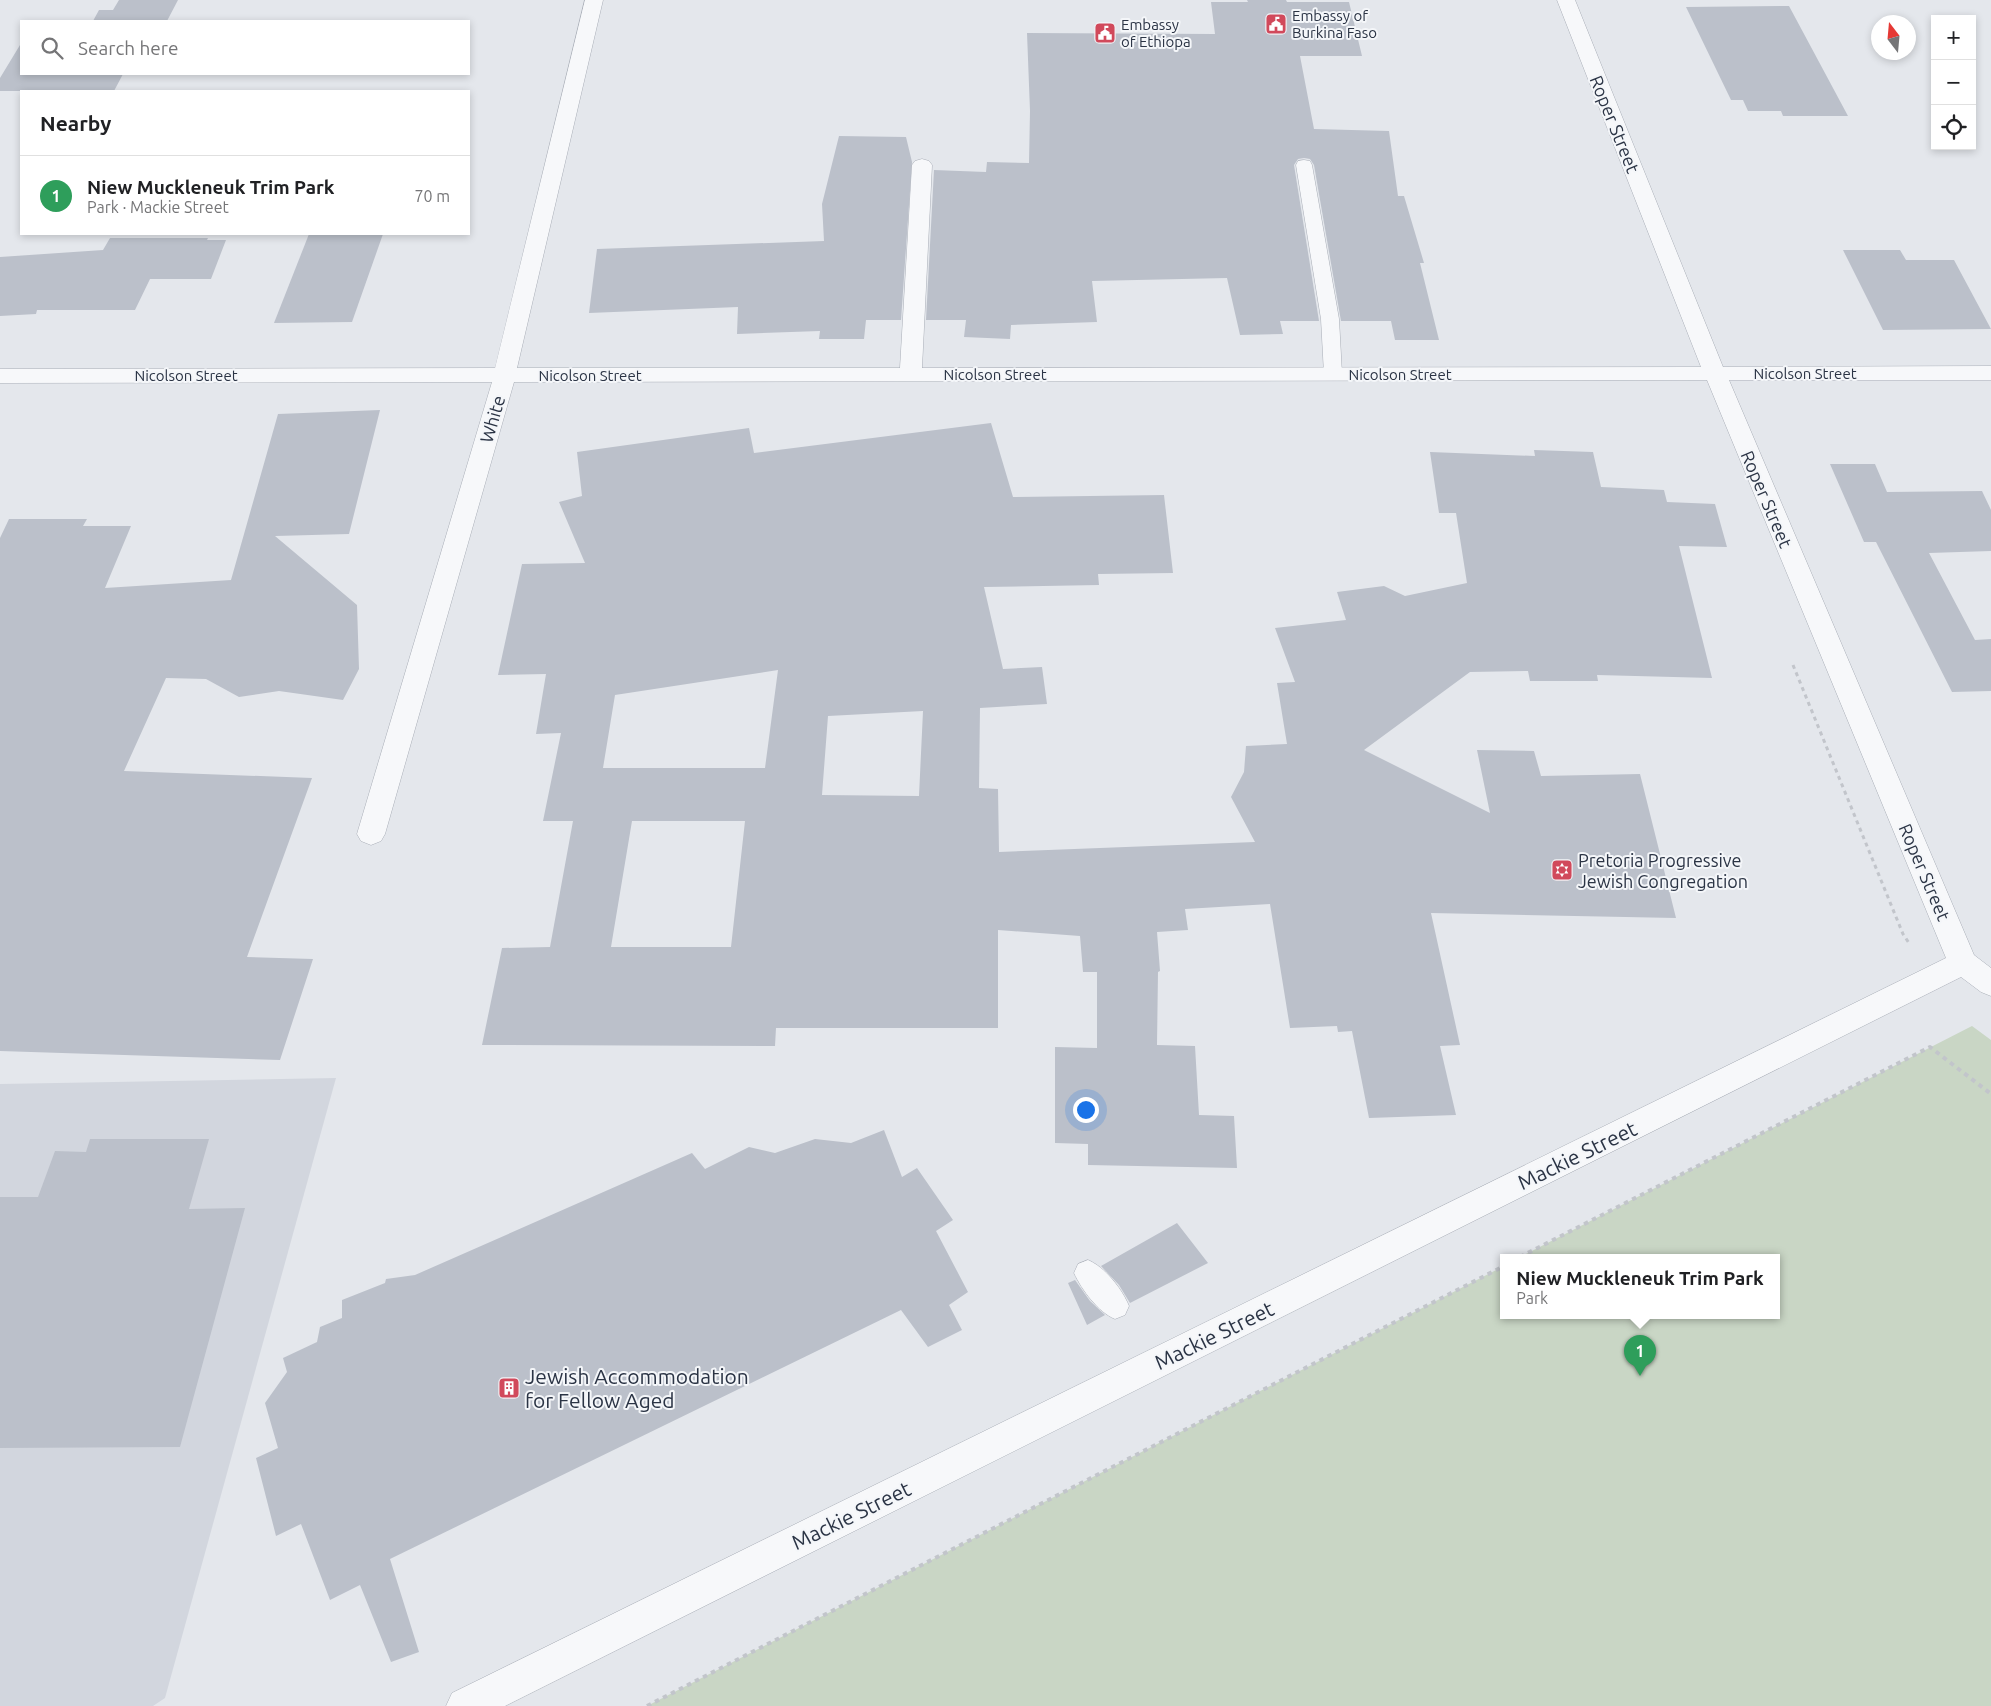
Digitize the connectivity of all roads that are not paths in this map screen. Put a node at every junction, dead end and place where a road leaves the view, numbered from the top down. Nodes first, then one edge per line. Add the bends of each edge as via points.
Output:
1 (594, 0) edge
2 (1566, 0) edge
3 (922, 165) dead end
4 (1304, 165) dead end
5 (1714, 373) junction
6 (1991, 373) edge
7 (505, 374) junction
8 (911, 374) junction
9 (1333, 374) junction
10 (0, 376) edge
11 (371, 834) dead end
12 (1963, 963) junction
13 (1991, 984) edge
14 (1088, 1274) dead end
15 (1115, 1306) dead end
16 (465, 1706) edge

1 - 7 street, White
2 - 5 street, Roper Street
3 - 8 street
4 - 9 lane via 1330,319
5 - 6 street, Nicolson Street
5 - 9 street, Nicolson Street
5 - 12 street, Roper Street
7 - 8 street, Nicolson Street
7 - 10 street, Nicolson Street
7 - 11 street, White
8 - 9 street, Nicolson Street
12 - 13 street
12 - 16 street, Mackie Street
14 - 15 lane

